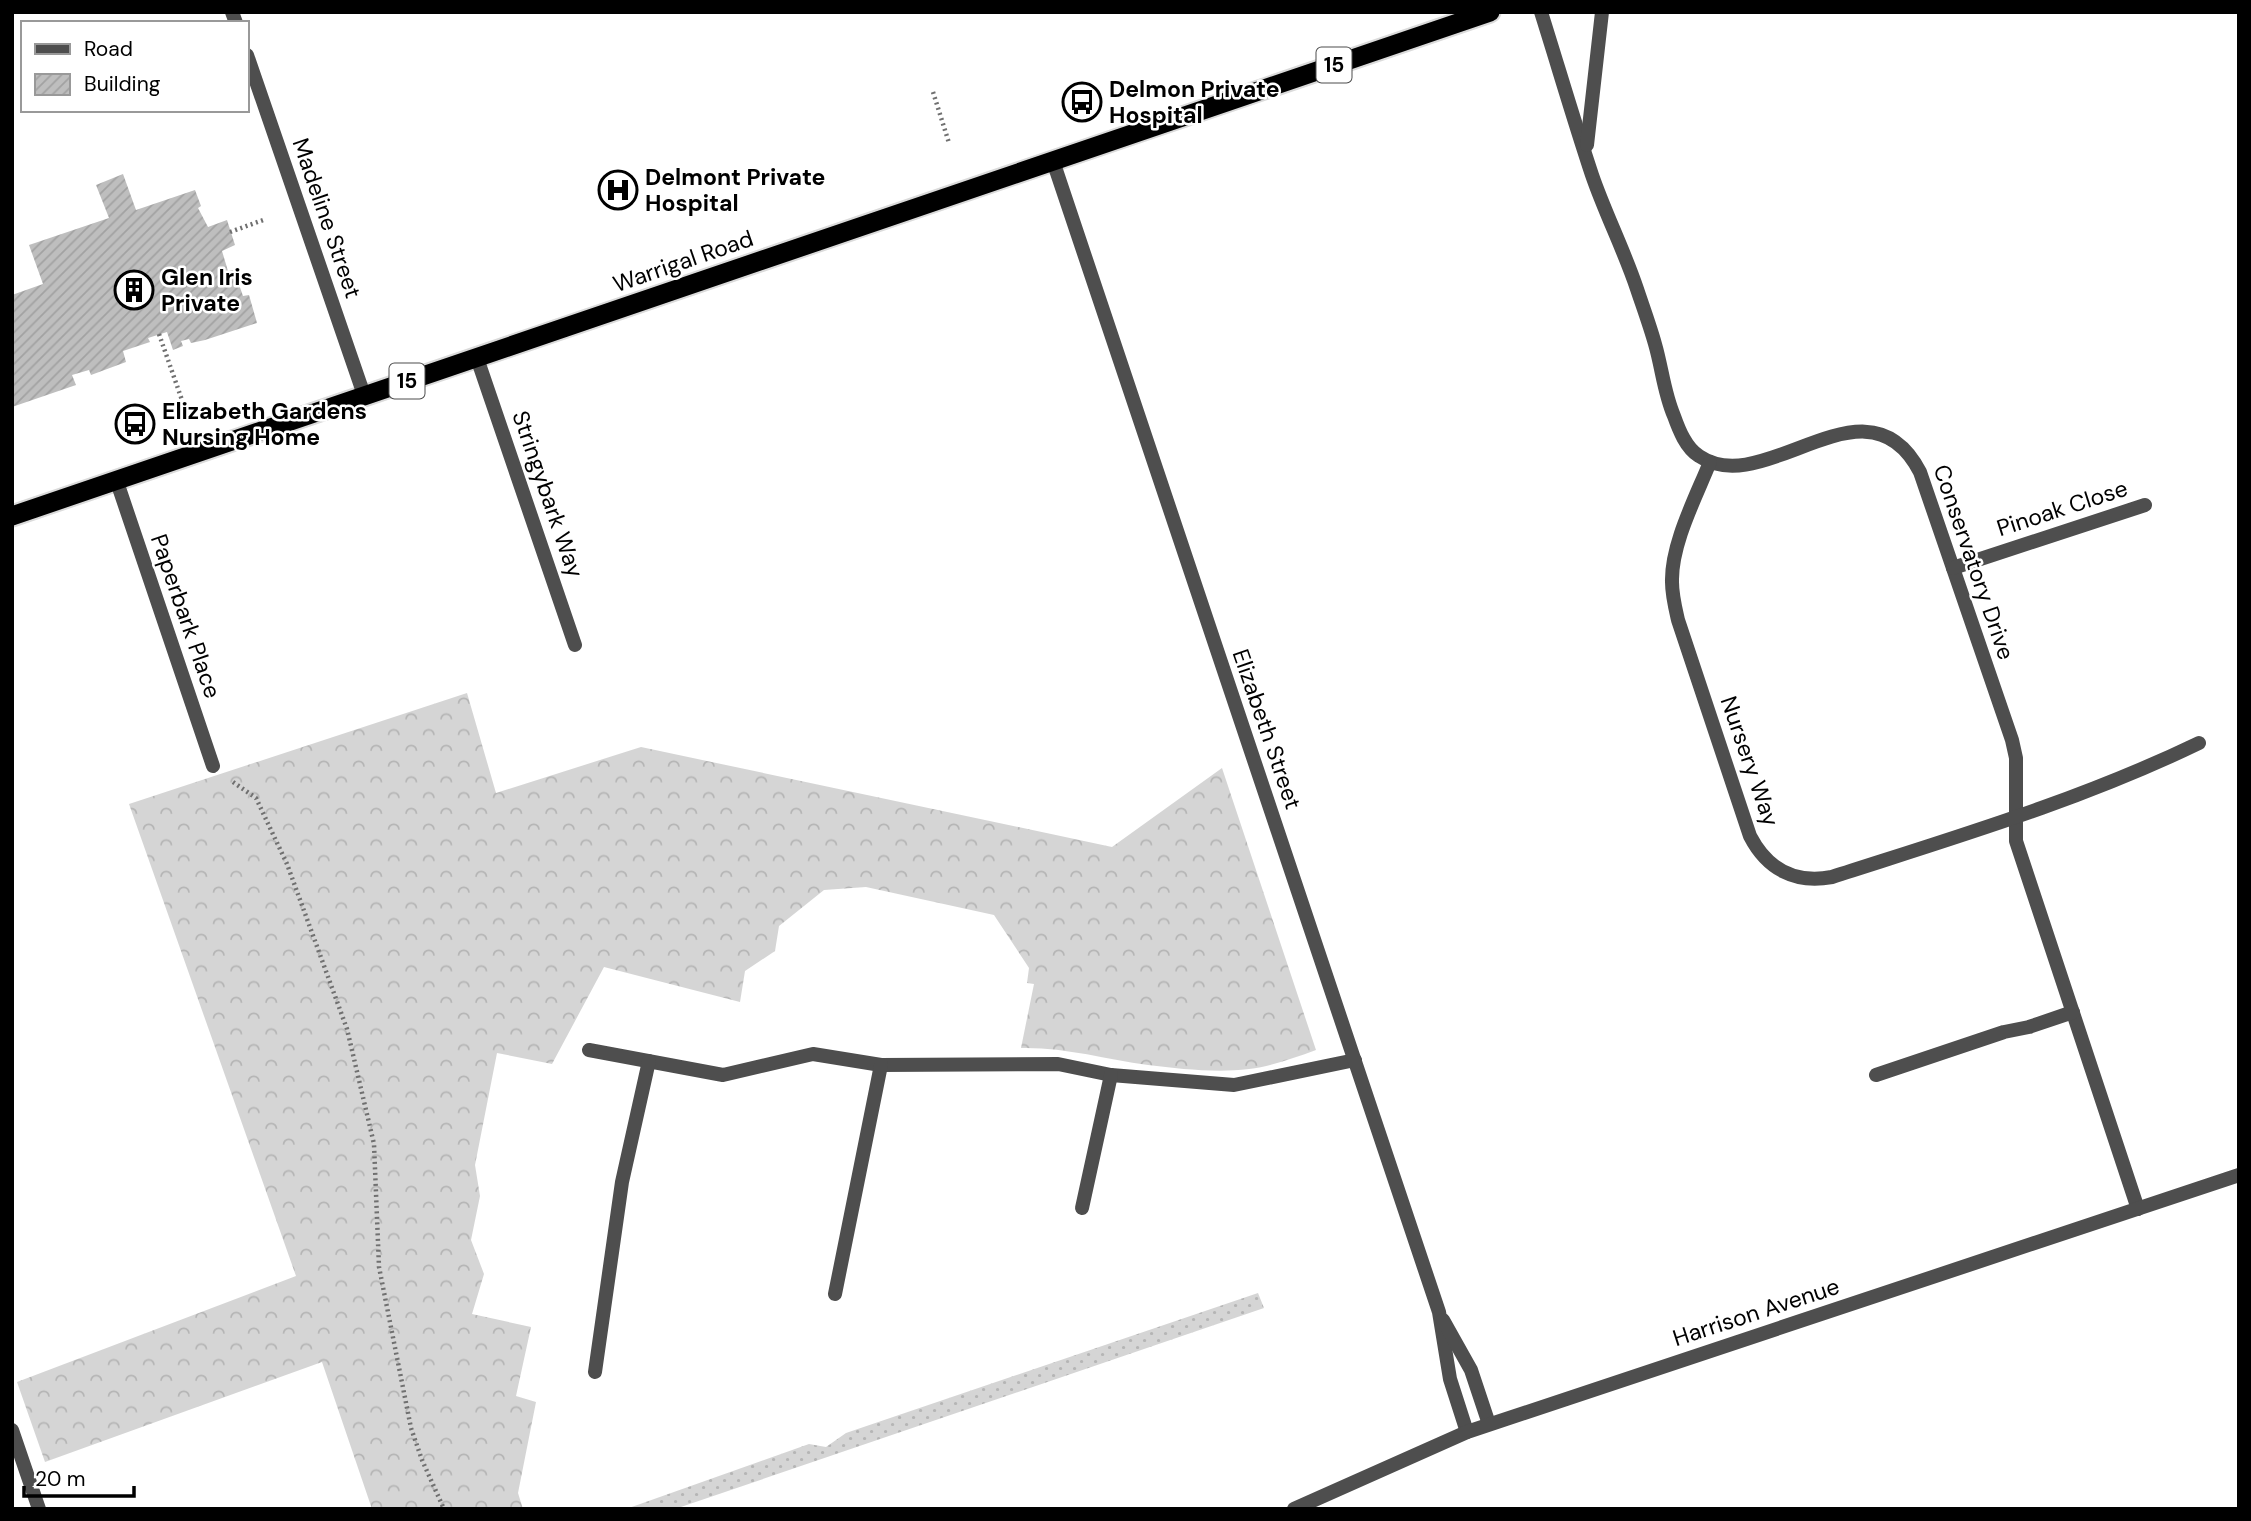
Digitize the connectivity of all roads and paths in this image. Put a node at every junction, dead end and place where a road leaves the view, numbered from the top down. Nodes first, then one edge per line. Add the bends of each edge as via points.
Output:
1 (1541, 12) edge
2 (1602, 12) edge
3 (1477, 14) edge
4 (248, 58) edge
5 (933, 92) dead end
6 (949, 143) dead end
7 (1588, 156) junction
8 (1053, 161) junction
9 (266, 219) dead end
10 (230, 232) dead end
11 (159, 334) dead end
12 (477, 358) junction
13 (364, 395) junction
14 (183, 403) dead end
15 (1710, 462) junction
16 (116, 479) junction
17 (2145, 505) dead end
18 (12, 516) edge
19 (1953, 568) junction
20 (575, 645) dead end
21 (2199, 743) dead end
22 (213, 766) joint
23 (2015, 818) junction
24 (2073, 1012) junction
25 (589, 1050) dead end
26 (1354, 1060) junction
27 (649, 1061) junction
28 (881, 1065) junction
29 (1111, 1075) junction
30 (1876, 1075) dead end
31 (2239, 1175) edge
32 (1082, 1208) dead end
33 (2138, 1209) junction
34 (835, 1294) dead end
35 (1439, 1312) junction
36 (596, 1372) dead end
37 (1489, 1424) junction
38 (12, 1430) edge
39 (1467, 1432) junction
40 (39, 1509) edge
41 (444, 1509) edge
42 (1294, 1509) edge

1 - 7 street
2 - 7 street
3 - 8 highway, Warrigal Road / 15
4 - 13 street, Madeline Street
5 - 6 path
7 - 15 street via 1655,344 1673,414 1688,445
8 - 12 highway, Warrigal Road / 15
8 - 26 street, Elizabeth Street
9 - 10 path
11 - 14 path
12 - 13 highway, Warrigal Road / 15
12 - 20 street, Stringybark Way
13 - 16 highway, Warrigal Road / 15
15 - 19 street, Conservatory Drive via 1742,464 1855,431 1885,436 1908,452 1920,472
15 - 23 street, Nursery Way via 1677,548 1673,598 1758,852 1788,875 1819,880
16 - 18 highway, Warrigal Road / 15
16 - 22 street, Paperbark Place
17 - 19 street, Pinoak Close
19 - 23 street, Conservatory Drive via 2012,740
21 - 23 street, Nursery Way via 2116,781
22 - 41 path via 256,798 287,864 347,1029 374,1144 379,1267 411,1428
23 - 24 street, Conservatory Drive via 2023,864
24 - 30 street
24 - 33 street, Conservatory Drive
25 - 27 street
26 - 29 street via 1234,1086
26 - 35 street, Elizabeth Street
27 - 28 street via 723,1075 813,1054
27 - 36 street via 622,1182
28 - 29 street via 1058,1064
28 - 34 street
29 - 32 street
31 - 33 street, Harrison Avenue
33 - 37 street, Harrison Avenue
35 - 37 street, Elizabeth Street via 1471,1370
35 - 39 street, Elizabeth Street via 1450,1379
37 - 39 street, Harrison Avenue
38 - 40 street
39 - 42 street, Harrison Avenue

